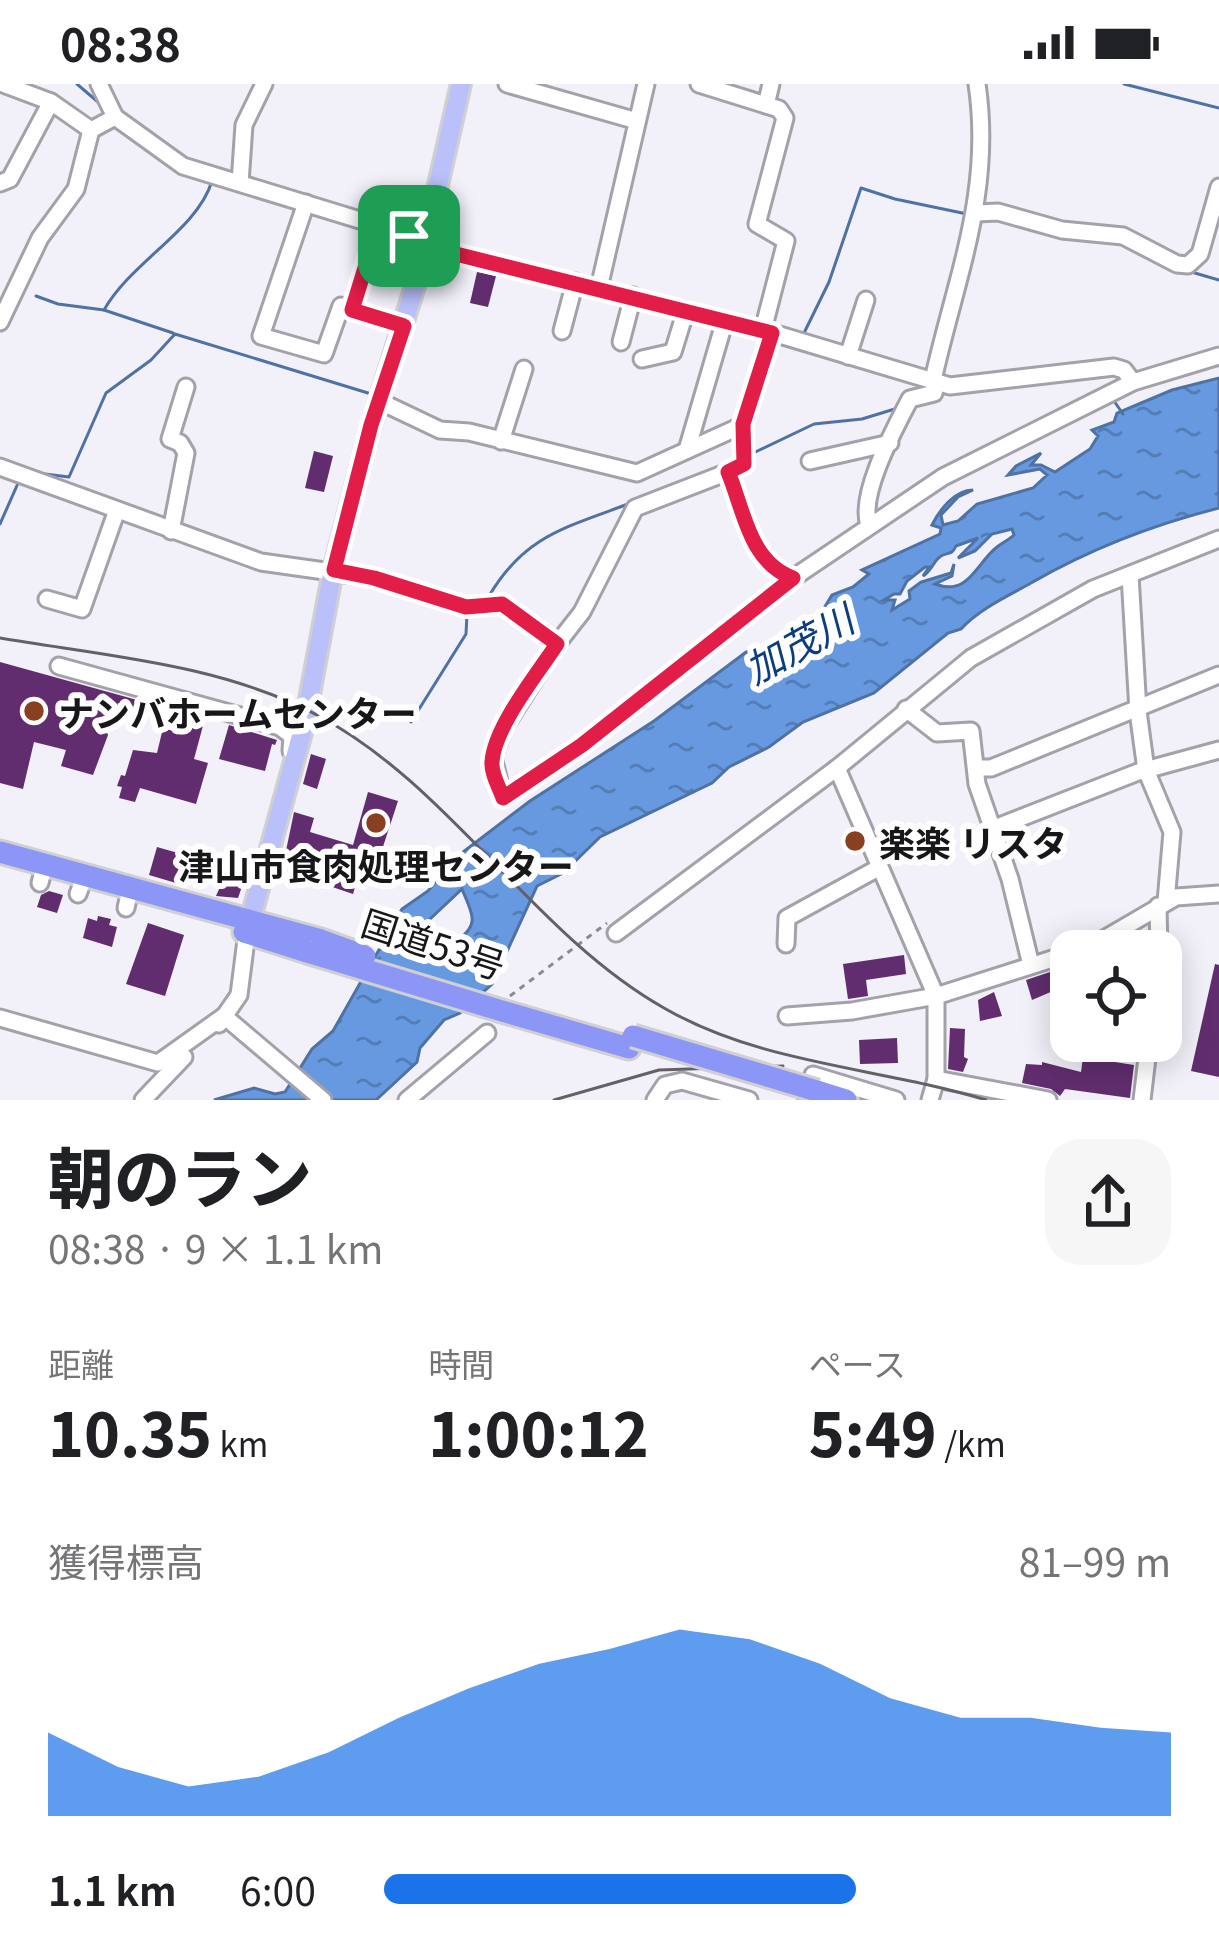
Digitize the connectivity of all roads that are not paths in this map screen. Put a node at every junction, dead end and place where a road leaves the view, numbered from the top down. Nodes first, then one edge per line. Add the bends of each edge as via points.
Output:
1 (3, 84) edge
2 (99, 84) edge
3 (264, 84) edge
4 (461, 84) edge
5 (507, 84) edge
6 (646, 84) edge
7 (699, 84) edge
8 (771, 84) edge
9 (977, 84) edge
10 (51, 102) junction
11 (766, 105) junction
12 (115, 117) junction
13 (637, 121) junction
14 (91, 130) junction
15 (0, 183) edge
16 (240, 183) junction
17 (1219, 188) edge
18 (306, 203) junction
19 (977, 213) junction
20 (378, 226) junction
21 (424, 243) junction
22 (575, 282) junction
23 (599, 288) junction
24 (633, 296) junction
25 (866, 300) dead end
26 (352, 310) junction
27 (686, 310) junction
28 (724, 320) junction
29 (0, 322) edge
30 (404, 326) junction
31 (562, 331) dead end
32 (767, 332) junction
33 (621, 342) dead end
34 (848, 356) junction
35 (1219, 356) edge
36 (643, 358) dead end
37 (524, 369) dead end
38 (934, 381) junction
39 (1133, 382) junction
40 (186, 387) dead end
41 (380, 401) junction
42 (743, 424) junction
43 (501, 441) junction
44 (890, 443) junction
45 (687, 450) junction
46 (810, 461) dead end
47 (0, 467) edge
48 (728, 472) junction
49 (117, 510) junction
50 (869, 525) junction
51 (171, 531) junction
52 (1219, 539) edge
53 (334, 570) junction
54 (1130, 575) junction
55 (793, 578) junction
56 (47, 599) dead end
57 (557, 644) junction
58 (59, 666) dead end
59 (1219, 674) edge
60 (906, 709) junction
61 (1138, 711) junction
62 (1219, 750) edge
63 (837, 768) junction
64 (977, 768) junction
65 (1146, 770) junction
66 (992, 829) junction
67 (275, 830) junction
68 (0, 852) edge
69 (0, 865) edge
70 (880, 867) junction
71 (1219, 894) edge
72 (1162, 904) junction
73 (249, 926) junction
74 (1124, 930) edge
75 (1160, 930) edge
76 (616, 933) road end
77 (786, 944) dead end
78 (1050, 959) edge
79 (1030, 965) junction
80 (936, 996) junction
81 (787, 1016) dead end
82 (0, 1018) edge
83 (228, 1020) junction
84 (487, 1033) dead end
85 (1148, 1062) edge
86 (936, 1078) junction
87 (809, 1097) edge
88 (142, 1100) edge
89 (323, 1100) edge
90 (407, 1100) edge
91 (655, 1100) edge
92 (749, 1100) edge
93 (846, 1100) edge
94 (896, 1100) edge
95 (930, 1100) edge
96 (1048, 1100) edge
97 (1145, 1100) edge

1 - 10 street
2 - 12 street
3 - 16 street via 244,125
4 - 21 main road
5 - 13 street
6 - 13 street
7 - 11 street
8 - 11 street
9 - 19 street
10 - 14 street
10 - 15 street
11 - 32 street via 785,118 758,226 786,244
12 - 14 street
12 - 16 street via 183,166
13 - 23 street
14 - 29 street via 76,189 40,238
16 - 18 street
17 - 19 street via 1200,254 1183,265 1124,236
18 - 20 street
18 - 26 street via 261,336 324,354 341,306
19 - 38 street
20 - 21 street
20 - 26 street
21 - 22 street
21 - 30 main road
22 - 23 street
22 - 31 street
23 - 24 street
24 - 27 street
24 - 33 street
25 - 34 street
26 - 30 street
27 - 28 street
27 - 36 street via 670,354
28 - 32 street
28 - 45 street
30 - 41 main road
32 - 34 street
32 - 42 street
34 - 38 street
35 - 39 street
37 - 43 street
38 - 39 street via 965,385 1114,368
38 - 44 street via 934,392 910,399
39 - 50 street via 943,477
40 - 51 street via 170,440 186,453
41 - 43 street via 440,430
41 - 53 main road
42 - 45 street
42 - 48 street via 744,464
43 - 45 street via 637,473
44 - 46 street
44 - 50 street via 868,493
47 - 49 street
48 - 55 street via 767,565
48 - 57 street via 635,508
49 - 51 street
49 - 56 street via 82,609
50 - 55 street
51 - 53 street via 264,563
52 - 54 street
53 - 57 street via 466,607 502,604
53 - 67 main road
54 - 60 street via 1046,613
54 - 61 street
55 - 57 street via 503,798 493,770 502,729
58 - 67 street via 287,730 292,746
59 - 61 street
60 - 63 street
60 - 64 street via 937,733 971,731
61 - 64 street
61 - 65 street
62 - 65 street
63 - 70 street
63 - 76 street
64 - 66 street
65 - 66 street
65 - 72 street via 1172,832
66 - 79 street
67 - 73 main road
68 - 73 highway, 国道53号
69 - 73 highway, 国道53号 via 127,904
70 - 77 street via 787,918
70 - 80 street
71 - 72 street
72 - 74 street
72 - 75 street
73 - 83 street
73 - 87 highway, 国道53号, bridge
78 - 79 street
79 - 80 street
80 - 81 street
80 - 86 street
82 - 83 street via 158,1063
83 - 88 street
83 - 89 street
84 - 90 street
85 - 97 street
86 - 95 street
86 - 96 street
87 - 93 highway, 国道53号
87 - 94 street via 813,1075
91 - 92 street via 665,1085 682,1081

